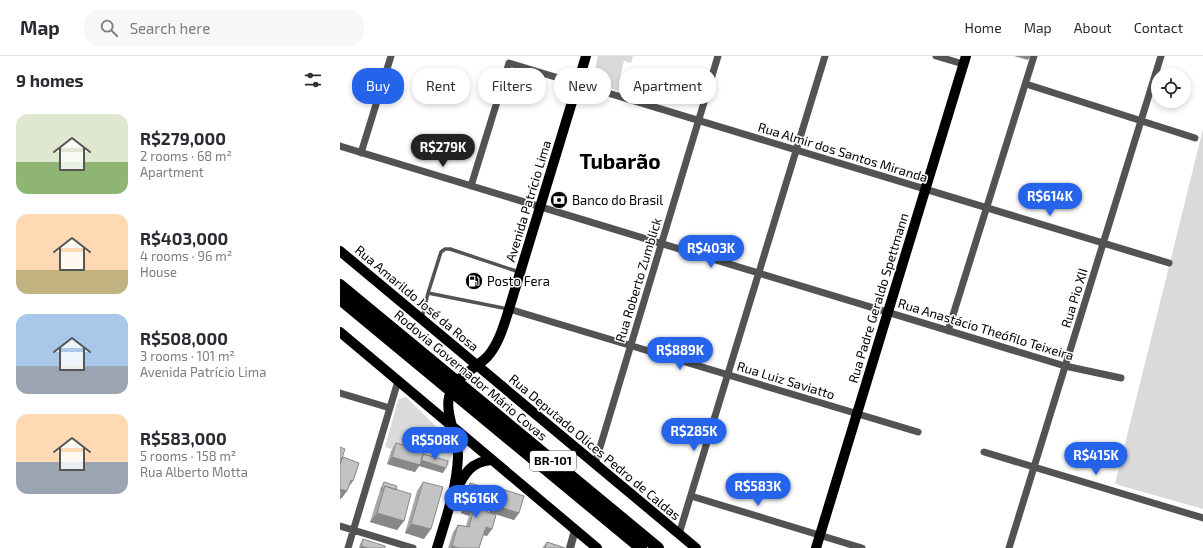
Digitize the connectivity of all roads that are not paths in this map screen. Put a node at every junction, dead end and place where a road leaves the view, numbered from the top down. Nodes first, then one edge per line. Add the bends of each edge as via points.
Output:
1 (391, 56) edge
2 (586, 56) edge
3 (718, 56) edge
4 (824, 56) edge
5 (936, 56) edge
6 (1034, 56) edge
7 (1161, 56) edge
8 (964, 60) edge
9 (582, 68) edge
10 (554, 76) edge
11 (1026, 84) junction
12 (611, 93) edge
13 (571, 104) edge
14 (699, 120) junction
15 (1141, 120) junction
16 (1195, 138) dead end
17 (340, 146) edge
18 (796, 150) junction
19 (361, 153) junction
20 (471, 186) junction
21 (925, 190) junction
22 (540, 207) junction
23 (986, 208) junction
24 (1103, 243) junction
25 (662, 244) junction
26 (340, 251) edge
27 (1169, 263) dead end
28 (520, 272) junction
29 (758, 274) junction
30 (340, 285) edge
31 (428, 293) junction
32 (340, 299) edge
33 (509, 309) junction
34 (888, 313) junction
35 (422, 319) junction
36 (948, 331) junction
37 (340, 332) edge
38 (498, 341) junction
39 (631, 346) junction
40 (466, 356) junction
41 (477, 365) junction
42 (1065, 366) junction
43 (728, 375) junction
44 (444, 378) junction
45 (1121, 378) dead end
46 (398, 381) junction
47 (340, 393) edge
48 (390, 408) junction
49 (857, 414) junction
50 (453, 428) junction
51 (918, 432) dead end
52 (984, 452) dead end
53 (491, 460) junction
54 (595, 464) junction
55 (1034, 467) junction
56 (690, 496) junction
57 (451, 500) junction
58 (1203, 518) edge
59 (340, 526) edge
60 (353, 530) junction
61 (575, 530) junction
62 (679, 534) junction
63 (820, 535) junction
64 (348, 548) edge
65 (413, 548) edge
66 (436, 548) edge
67 (570, 548) edge
68 (597, 548) edge
69 (641, 548) edge
70 (658, 548) edge
71 (696, 548) edge
72 (816, 548) edge
73 (862, 548) edge
74 (1009, 548) edge

1 - 19 street
2 - 9 main road, Avenida Patrício Lima
3 - 14 street, Rua Roberto Zumblick
4 - 18 street
5 - 8 street
6 - 11 street
7 - 15 street, Rua Pio XII
8 - 21 main road, Rua Padre Geraldo Spettmann
10 - 20 street, Rua Almir dos Santos Miranda via 509,63
11 - 15 street
11 - 23 street
12 - 14 street, Rua Almir dos Santos Miranda
13 - 22 main road, Avenida Patrício Lima
14 - 18 street, Rua Almir dos Santos Miranda
14 - 25 street, Rua Roberto Zumblick
15 - 16 street
15 - 24 street, Rua Pio XII
17 - 19 street, Rua Anastácio Theófilo Teixeira
18 - 21 street, Rua Almir dos Santos Miranda
18 - 29 street
19 - 20 street, Rua Anastácio Theófilo Teixeira
20 - 22 street, Rua Anastácio Theófilo Teixeira
21 - 23 street, Rua Almir dos Santos Miranda
21 - 34 main road, Rua Padre Geraldo Spettmann
22 - 25 street, Rua Anastácio Theófilo Teixeira
22 - 28 main road, Avenida Patrício Lima
23 - 24 street, Rua Almir dos Santos Miranda
23 - 36 street
24 - 27 street, Rua Almir dos Santos Miranda
24 - 42 street, Rua Pio XII
25 - 29 street, Rua Anastácio Theófilo Teixeira
25 - 39 street, Rua Roberto Zumblick
26 - 35 main road, Rua Amarildo José da Rosa
28 - 31 lane via 445,249 441,252
28 - 33 main road, Avenida Patrício Lima
29 - 34 street, Rua Anastácio Theófilo Teixeira
29 - 43 street
30 - 44 highway, Rodovia Governador Mário Covas / BR-101
31 - 33 lane
31 - 35 lane
32 - 44 highway, Rodovia Governador Mário Covas / BR-101
33 - 38 main road, Avenida Patrício Lima
33 - 39 street, Rua Luiz Saviatto
34 - 36 street, Rua Anastácio Theófilo Teixeira
34 - 49 main road, Rua Padre Geraldo Spettmann
35 - 40 main road, Rua Amarildo José da Rosa
36 - 42 street, Rua Anastácio Theófilo Teixeira
37 - 46 main road
38 - 40 main road via 480,354
38 - 41 main road, Avenida Patrício Lima via 487,357
39 - 43 street, Rua Luiz Saviatto
39 - 54 street, Rua Roberto Zumblick
40 - 41 main road, Rua Amarildo José da Rosa
41 - 50 main road, Avenida Patrício Lima via 460,378 449,396 449,413
41 - 54 main road, Rua Deputado Olices Pedro de Caldas
42 - 45 street, Rua Anastácio Theófilo Teixeira
42 - 55 street, Rua Pio XII
43 - 49 street, Rua Luiz Saviatto
43 - 56 street
44 - 69 highway, Rodovia Governador Mário Covas / BR-101
44 - 70 highway, Rodovia Governador Mário Covas / BR-101
46 - 48 street
46 - 50 main road
47 - 48 street
48 - 60 street
49 - 51 street, Rua Luiz Saviatto
49 - 63 main road, Rua Padre Geraldo Spettmann
50 - 53 main road
50 - 57 main road, Avenida Patrício Lima via 458,457
52 - 55 street
53 - 57 main road, Avenida Patrício Lima via 474,464 467,471
53 - 61 main road
54 - 62 main road, Rua Deputado Olices Pedro de Caldas
55 - 58 street
55 - 74 street, Rua Pio XII
56 - 62 street
56 - 63 street
57 - 66 main road, Avenida Patrício Lima
59 - 60 street
60 - 64 street
60 - 65 street
61 - 67 street
61 - 68 main road
62 - 71 main road, Rua Deputado Olices Pedro de Caldas
63 - 72 main road, Rua Padre Geraldo Spettmann
63 - 73 street

